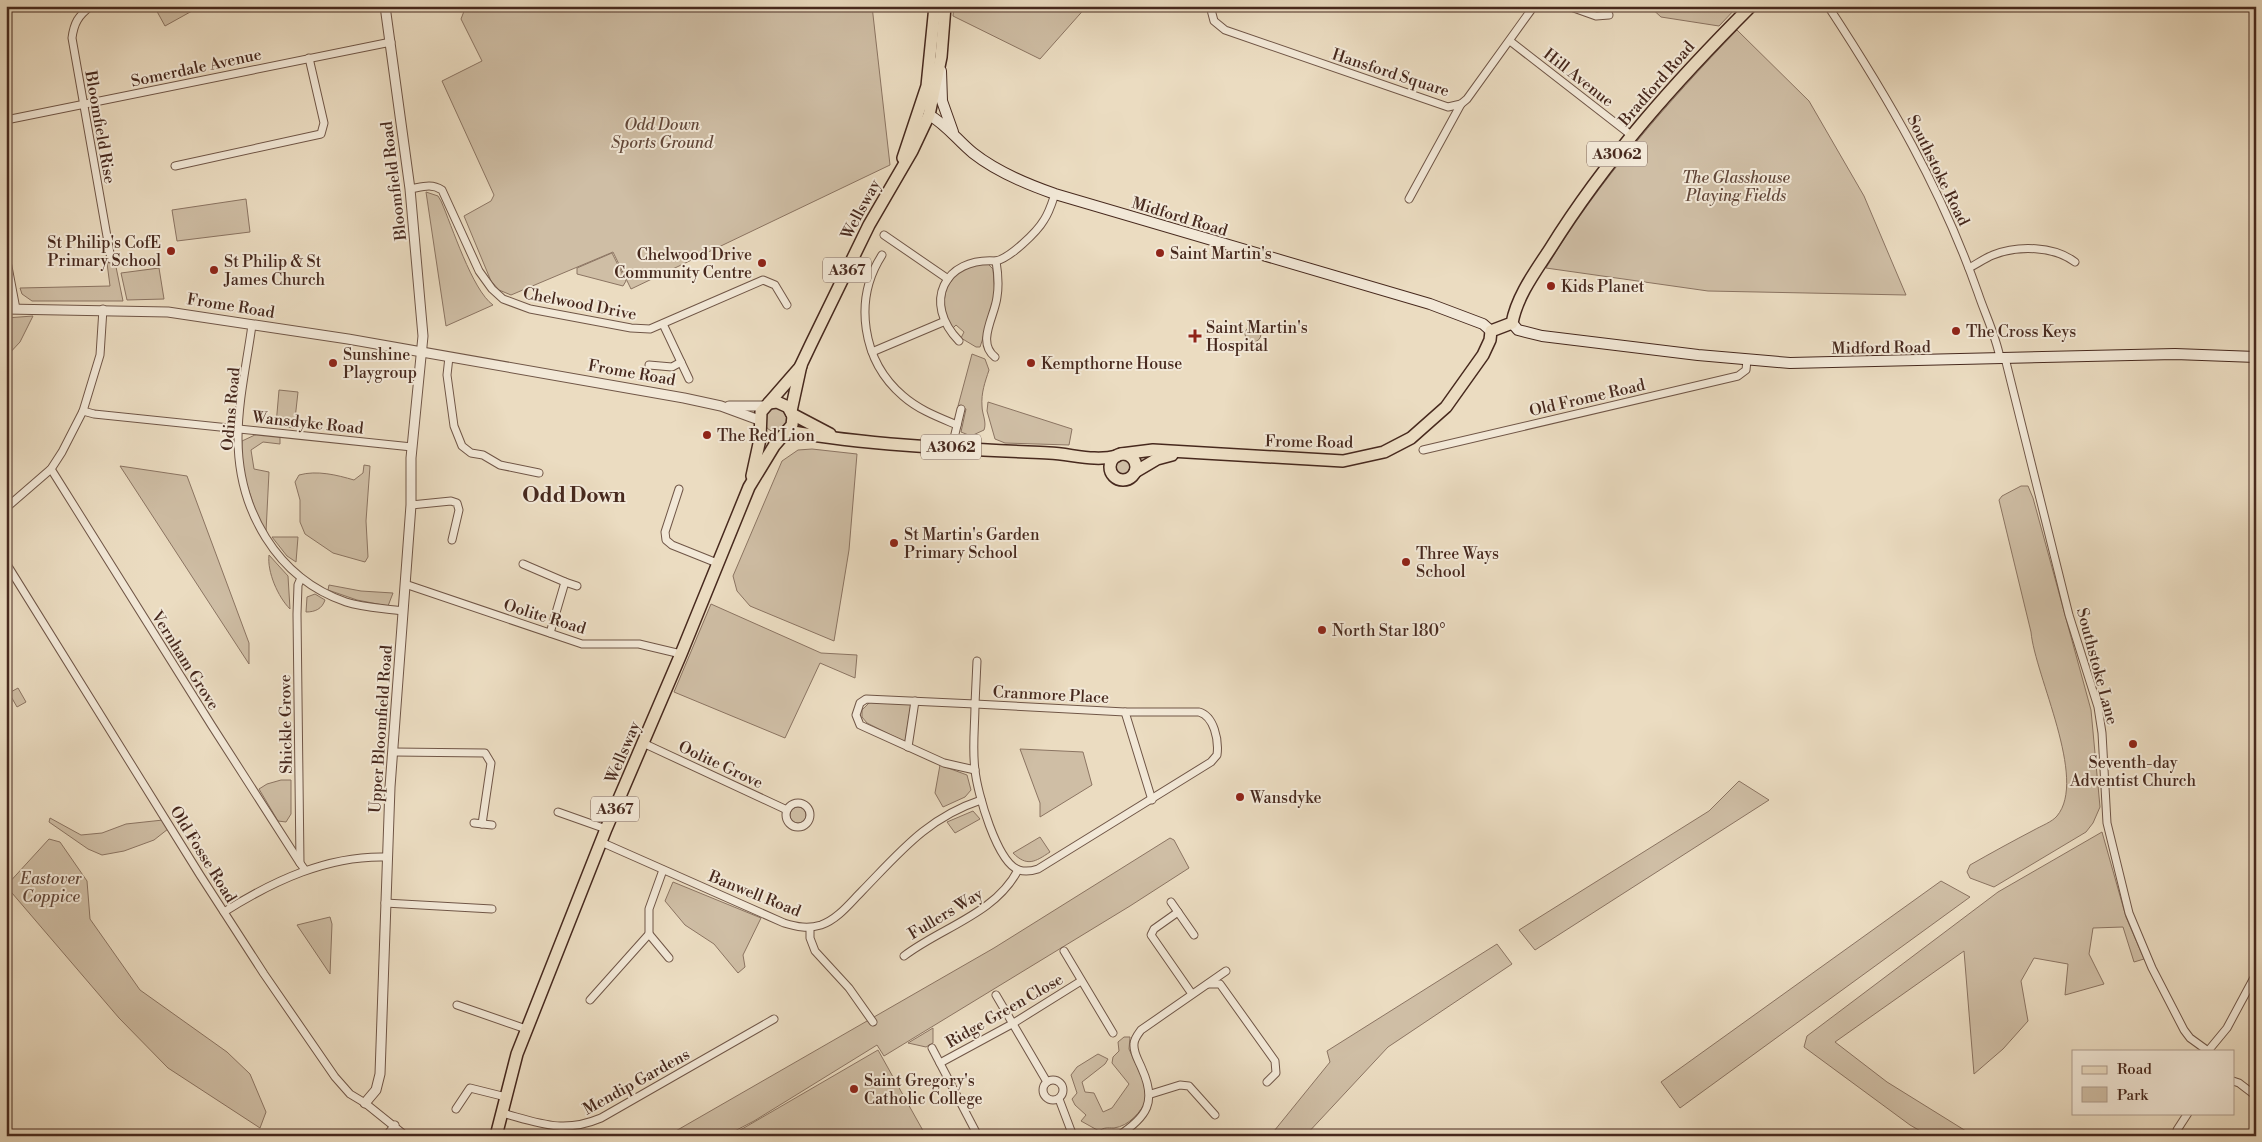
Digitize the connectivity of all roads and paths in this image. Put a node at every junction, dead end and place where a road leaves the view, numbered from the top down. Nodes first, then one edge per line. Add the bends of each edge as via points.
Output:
1 (91, 6) edge
2 (385, 6) edge
3 (935, 6) edge
4 (945, 6) edge
5 (1210, 6) edge
6 (1534, 6) edge
7 (1568, 6) edge
8 (1751, 6) edge
9 (1828, 6) edge
10 (1609, 15) dead end
11 (1510, 41) junction
12 (391, 42) junction
13 (941, 57) junction
14 (309, 58) junction
15 (84, 104) junction
16 (1461, 104) junction
17 (924, 114) junction
18 (6, 120) edge
19 (1631, 135) junction
20 (955, 137) junction
21 (175, 166) dead end
22 (410, 189) junction
23 (1055, 194) junction
24 (1409, 199) dead end
25 (884, 235) dead end
26 (882, 255) dead end
27 (6, 256) edge
28 (111, 259) dead end
29 (996, 261) junction
30 (2075, 262) dead end
31 (1969, 268) junction
32 (948, 279) junction
33 (786, 305) dead end
34 (11, 309) edge
35 (103, 309) junction
36 (943, 322) junction
37 (1512, 323) junction
38 (663, 324) junction
39 (252, 325) junction
40 (1492, 331) junction
41 (959, 341) dead end
42 (423, 352) junction
43 (872, 352) junction
44 (449, 357) junction
45 (995, 357) dead end
46 (2256, 357) edge
47 (2003, 358) junction
48 (1746, 360) junction
49 (681, 362) junction
50 (649, 365) dead end
51 (801, 365) junction
52 (689, 379) dead end
53 (767, 405) junction
54 (721, 406) junction
55 (961, 409) dead end
56 (83, 410) junction
57 (792, 412) junction
58 (760, 423) junction
59 (957, 425) junction
60 (239, 428) junction
61 (786, 433) junction
62 (837, 437) junction
63 (954, 438) dead end
64 (412, 447) junction
65 (1423, 450) dead end
66 (1185, 453) junction
67 (1066, 454) junction
68 (1119, 455) junction
69 (51, 469) junction
70 (1135, 472) junction
71 (539, 473) dead end
72 (1112, 474) junction
73 (749, 488) junction
74 (679, 489) dead end
75 (411, 505) junction
76 (6, 508) edge
77 (452, 540) dead end
78 (6, 563) edge
79 (717, 563) junction
80 (522, 564) dead end
81 (301, 578) junction
82 (565, 582) junction
83 (405, 584) junction
84 (577, 586) dead end
85 (403, 610) junction
86 (550, 633) junction
87 (681, 654) junction
88 (977, 661) dead end
89 (915, 701) junction
90 (975, 704) junction
91 (1125, 712) junction
92 (643, 743) junction
93 (908, 747) junction
94 (394, 752) junction
95 (975, 770) junction
96 (981, 800) junction
97 (1152, 800) junction
98 (787, 810) dead end
99 (558, 812) dead end
100 (474, 823) dead end
101 (482, 824) junction
102 (492, 825) dead end
103 (606, 829) junction
104 (601, 842) junction
105 (387, 857) junction
106 (300, 863) junction
107 (305, 870) junction
108 (663, 870) junction
109 (1018, 870) junction
110 (1171, 902) dead end
111 (385, 903) junction
112 (492, 909) dead end
113 (224, 912) junction
114 (1178, 912) junction
115 (810, 928) junction
116 (649, 934) junction
117 (1194, 935) dead end
118 (1064, 952) dead end
119 (904, 956) dead end
120 (670, 958) dead end
121 (1226, 972) dead end
122 (2256, 974) edge
123 (1081, 981) junction
124 (1208, 984) junction
125 (1192, 994) junction
126 (996, 995) dead end
127 (590, 1000) dead end
128 (457, 1005) dead end
129 (774, 1019) dead end
130 (873, 1022) dead end
131 (1012, 1024) junction
132 (526, 1029) junction
133 (1113, 1033) dead end
134 (932, 1048) dead end
135 (2207, 1050) edge
136 (2209, 1050) edge
137 (940, 1063) junction
138 (2234, 1081) edge
139 (1047, 1082) junction
140 (1267, 1082) dead end
141 (1151, 1094) junction
142 (2256, 1096) edge
143 (506, 1097) junction
144 (1059, 1098) junction
145 (365, 1103) junction
146 (456, 1109) dead end
147 (502, 1113) junction
148 (2187, 1114) edge
149 (1215, 1115) dead end
150 (394, 1125) junction
151 (2178, 1130) dead end
152 (1124, 1134) edge
153 (386, 1136) edge
154 (406, 1136) edge
155 (496, 1136) edge
156 (978, 1136) edge
157 (1072, 1136) edge

1 - 15 street, Bloomfield Rise via 74,24 72,38
2 - 12 street, Bloomfield Road
3 - 17 main road, Wellsway / A367
4 - 13 main road, Wellsway / A367
5 - 16 street, Hansford Square via 1214,21 1225,30 1443,106
6 - 11 street, Hansford Square
7 - 10 street via 1596,16
8 - 19 main road, Bradford Road / A3062 via 1659,101
9 - 31 street, Southstoke Road via 1916,151 1939,194
11 - 16 street, Hansford Square
11 - 19 street, Hill Avenue
12 - 14 street, Somerdale Avenue
12 - 22 street, Bloomfield Road
13 - 17 main road, Wellsway / A367
13 - 20 main road via 942,101
14 - 15 street, Somerdale Avenue
14 - 21 street via 324,123 321,134
15 - 18 street, Somerdale Avenue
15 - 28 street, Bloomfield Rise
16 - 24 street
17 - 20 main road, Midford Road via 938,120
17 - 51 main road, Wellsway / A367
19 - 37 main road, Bradford Road / A3062 via 1562,228 1518,301
20 - 23 main road, Midford Road via 998,170
22 - 38 street, Chelwood Drive via 429,185 442,190 479,271 492,289 510,302 530,309 630,328 650,329
22 - 42 street, Bloomfield Road
23 - 29 street via 1037,230 1005,258
23 - 40 main road, Midford Road via 1430,304 1483,324
25 - 32 street
26 - 43 street via 869,280 865,297 867,333
27 - 34 street
29 - 32 street via 966,264
29 - 45 street via 997,299 986,341 989,352
30 - 31 street via 2065,254 2038,249 1994,254
31 - 47 street, Southstoke Road
32 - 36 street via 940,303
33 - 38 street, Chelwood Drive via 775,285 763,280
34 - 35 street, Frome Road
35 - 39 street, Frome Road via 168,312
35 - 56 street via 100,355
36 - 41 street
36 - 43 street
37 - 40 main road
37 - 48 main road, Midford Road via 1518,330 1542,336
38 - 49 street
39 - 42 street, Frome Road
39 - 60 street, Odins Road
40 - 66 main road, Frome Road / A3062 via 1483,355 1446,407 1411,438 1384,452 1343,461
42 - 44 street, Frome Road
42 - 64 street, Upper Bloomfield Road
43 - 59 street via 884,375 902,396 933,416
44 - 54 street, Frome Road
44 - 71 street via 447,375 454,426 462,446 470,453 483,455 500,464
46 - 47 main road, Midford Road via 2175,354
47 - 48 main road, Midford Road via 1810,364
47 - 135 street, Southstoke Lane via 2069,614 2098,708 2107,822 2128,913 2184,1030
48 - 65 street, Old Frome Road via 1746,370 1738,376
49 - 50 street via 672,367
49 - 52 street
51 - 53 main road, Wellsway / A367
51 - 57 main road, Wellsway / A367
53 - 54 street, Frome Road
53 - 57 main road via 784,404
53 - 58 main road, Wellsway
54 - 58 street, Frome Road
55 - 59 street
56 - 60 street, Wansdyke Road via 94,414
56 - 69 street
57 - 61 main road, Wellsway via 792,425
57 - 62 main road, Frome Road / A3062
58 - 61 main road via 772,435
58 - 73 main road, Wellsway / A367
59 - 63 street
60 - 64 street, Wansdyke Road
60 - 81 street, Odins Road via 240,474 252,512 277,554
61 - 62 main road, Frome Road / A3062
61 - 73 main road, Wellsway / A367
62 - 67 main road, Frome Road / A3062 via 887,444
64 - 75 street, Upper Bloomfield Road
66 - 68 main road, Frome Road / A3062 via 1152,450
66 - 70 main road, Frome Road / A3062 via 1157,459
67 - 68 main road, Frome Road / A3062 via 1094,459
67 - 72 main road, Frome Road / A3062
68 - 70 main road via 1129,455 1134,460
68 - 72 main road via 1110,466
69 - 76 street
69 - 106 street, Vernham Grove
70 - 72 main road, Frome Road via 1122,480
73 - 79 main road, Wellsway / A367
74 - 79 street via 665,532 666,540
75 - 77 street via 457,503 459,510
75 - 83 street, Upper Bloomfield Road
78 - 113 street, Old Fosse Road
79 - 87 main road, Wellsway / A367
80 - 82 street
81 - 85 street, Odins Road via 347,602
81 - 106 street, Shickle Grove via 297,614
82 - 84 street
82 - 86 street
83 - 85 street, Upper Bloomfield Road
83 - 86 street, Oolite Road
85 - 94 street, Upper Bloomfield Road
86 - 87 street, Oolite Road via 582,644 639,644
87 - 92 main road, Wellsway / A367
88 - 90 street
89 - 90 street
89 - 93 street
89 - 93 street via 866,699 857,708 860,726
90 - 91 street, Cranmore Place
90 - 95 street, Cranmore Place
91 - 97 street, Cranmore Place
91 - 97 street, Cranmore Place via 1199,712 1211,721 1218,749 1215,758
92 - 98 street, Oolite Grove
92 - 103 main road, Wellsway / A367
93 - 95 street via 944,764
94 - 101 street via 485,753 491,763
94 - 105 street, Upper Bloomfield Road
95 - 96 street, Cranmore Place
96 - 109 street, Cranmore Place via 991,831 1011,865
96 - 115 street, Banwell Road via 932,823 905,845 836,917
97 - 109 street, Cranmore Place via 1038,869
99 - 103 street
100 - 101 street
101 - 102 street
103 - 104 main road, Wellsway / A367
104 - 108 street, Banwell Road
104 - 132 main road, Wellsway / A367
105 - 107 street via 361,857
105 - 111 street, Upper Bloomfield Road
106 - 107 street
107 - 113 street via 257,891
108 - 115 street, Banwell Road via 784,923
108 - 116 street via 649,909
109 - 119 street, Fullers Way via 1009,886 974,915 925,940
110 - 114 street
111 - 112 street
111 - 145 street, Upper Bloomfield Road via 380,1074 376,1090
113 - 145 street, Old Fosse Road via 335,1077 350,1094
114 - 117 street
114 - 125 street via 1154,929 1151,935
115 - 130 street via 815,951 849,988
116 - 120 street
116 - 127 street
118 - 123 street, Ridge Green Close
121 - 124 street
122 - 136 street via 2228,1028
123 - 131 street, Ridge Green Close
123 - 133 street, Ridge Green Close
124 - 125 street
124 - 140 street via 1220,984 1274,1060 1276,1072
125 - 141 street via 1141,1030 1134,1042 1134,1052
126 - 131 street
128 - 132 street
129 - 147 street, Mendip Gardens via 584,1126 551,1127
131 - 137 street, Ridge Green Close
131 - 139 street
132 - 143 main road, Wellsway / A367
134 - 137 street, Ridge Green Close
137 - 156 street, Ridge Green Close
138 - 142 street
139 - 144 street via 1061,1084 1063,1093
139 - 144 street via 1043,1087 1044,1097 1053,1101
141 - 149 street via 1180,1085 1188,1086
141 - 152 street via 1145,1113
143 - 146 street via 470,1088
143 - 147 main road, Wellsway / A367
144 - 157 street
145 - 150 street, Old Fosse Road
147 - 155 main road, Wellsway / A367
148 - 151 street
150 - 153 street
150 - 154 street, Old Fosse Road

